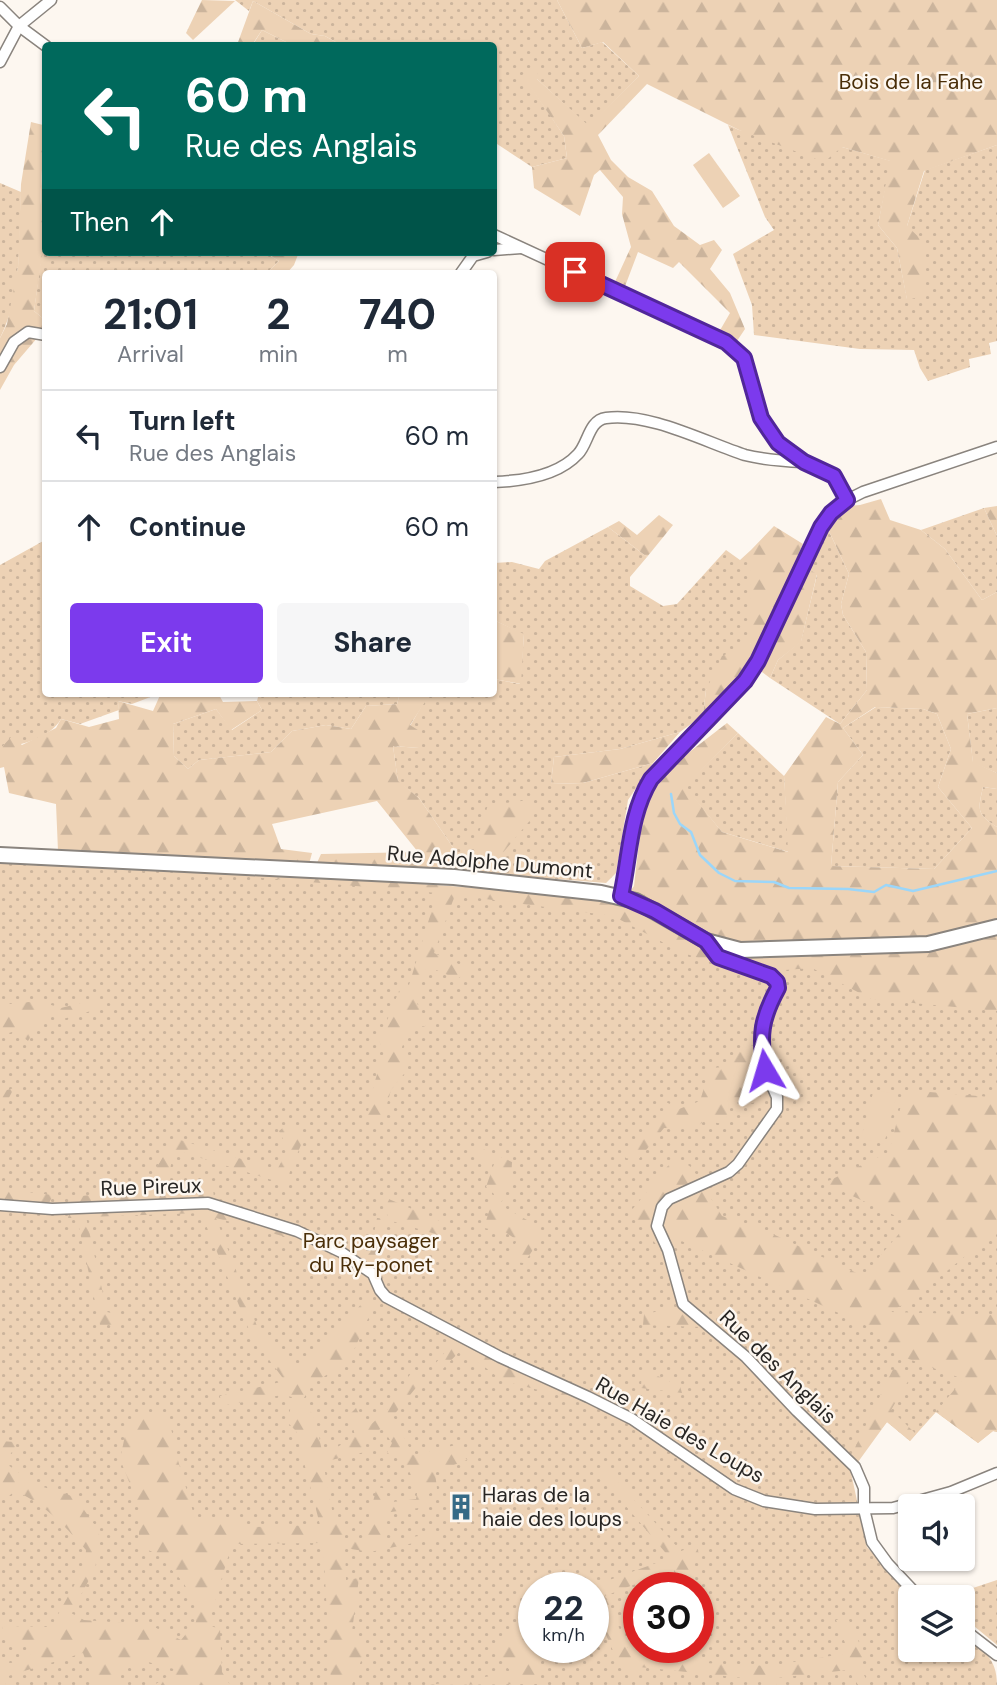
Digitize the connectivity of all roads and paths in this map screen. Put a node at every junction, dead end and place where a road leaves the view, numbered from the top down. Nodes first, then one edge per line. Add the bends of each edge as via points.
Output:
1 (51, 0) edge
2 (0, 7) edge
3 (19, 26) junction
4 (42, 43) edge
5 (0, 62) edge
6 (497, 236) edge
7 (525, 248) junction
8 (497, 250) edge
9 (42, 334) edge
10 (0, 367) edge
11 (997, 447) edge
12 (804, 462) junction
13 (497, 482) edge
14 (847, 500) junction
15 (0, 855) edge
16 (621, 896) junction
17 (997, 927) edge
18 (706, 941) junction
19 (0, 1205) edge
20 (373, 1274) joint
21 (997, 1473) edge
22 (864, 1509) junction
23 (908, 1585) edge
24 (975, 1638) edge
25 (997, 1655) edge

1 - 3 street
2 - 3 street
3 - 4 street
3 - 5 street
6 - 7 street
7 - 8 street
7 - 12 street via 726,342 744,358 761,418 778,443
9 - 10 street via 29,332 14,342
11 - 14 street
12 - 13 street via 748,455 659,424 603,418 594,424 578,454 554,471
12 - 14 street via 834,476
14 - 16 street via 821,527 745,681 651,779 641,796
15 - 16 main road, Rue Adolphe Dumont via 454,877
16 - 18 main road, Rue Adolphe Dumont
17 - 18 main road, Rue Adolphe Dumont via 906,946 756,951
18 - 22 street, Rue des Anglais via 718,957 777,982 761,1026 761,1045 777,1109 738,1164 668,1199 657,1226 682,1304 746,1357 855,1467 864,1488
19 - 20 street, Rue Pireux via 52,1209 208,1203 298,1231
20 - 22 street, Rue Haie des Loups via 386,1297 632,1419 734,1489 764,1501 815,1509
21 - 22 street, Rue Haie des Loups via 915,1503
22 - 23 street via 872,1542
24 - 25 street

